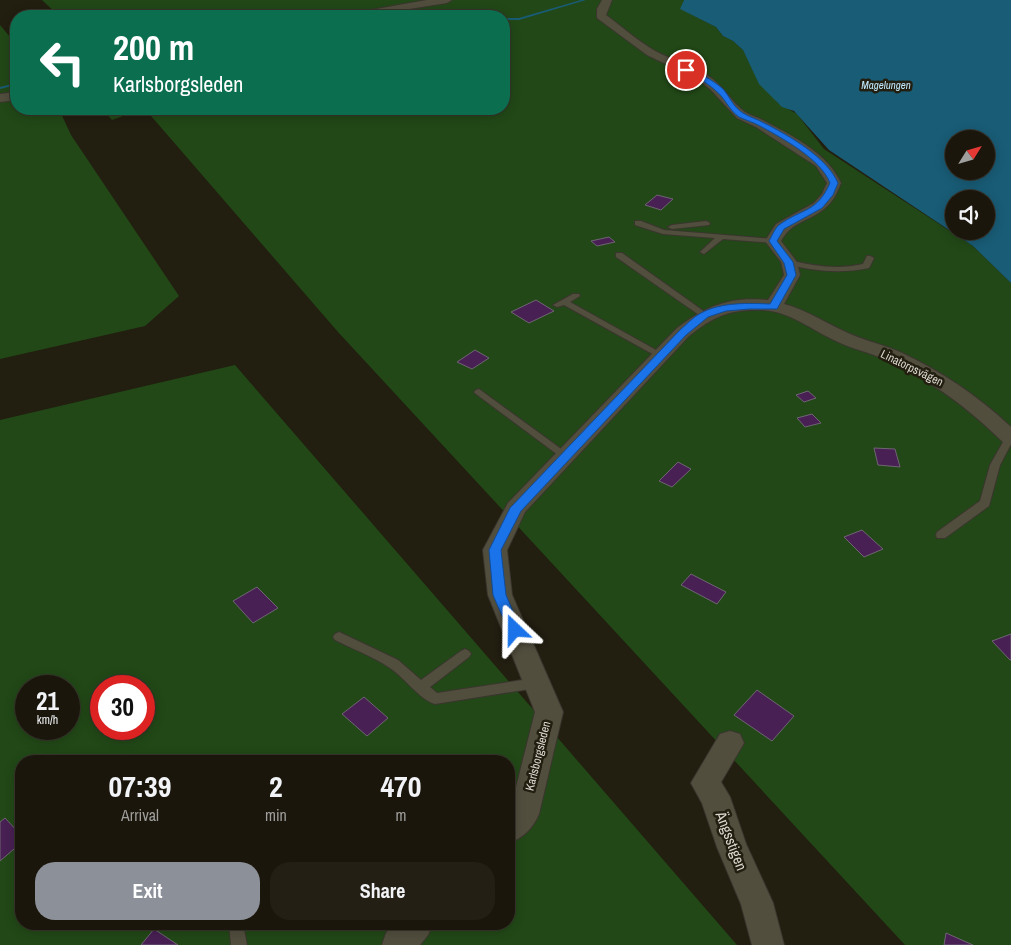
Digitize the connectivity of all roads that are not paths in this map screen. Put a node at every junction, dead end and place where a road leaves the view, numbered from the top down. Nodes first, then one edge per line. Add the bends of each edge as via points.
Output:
1 (447, 0) edge
2 (607, 0) edge
3 (380, 10) edge
4 (638, 223) dead end
5 (706, 223) dead end
6 (656, 228) junction
7 (722, 236) junction
8 (773, 241) junction
9 (704, 252) dead end
10 (619, 256) dead end
11 (870, 258) dead end
12 (789, 262) junction
13 (576, 296) dead end
14 (773, 307) junction
15 (705, 315) junction
16 (661, 355) junction
17 (479, 392) dead end
18 (1010, 437) edge
19 (565, 456) junction
20 (941, 535) dead end
21 (339, 637) dead end
22 (465, 654) dead end
23 (537, 683) junction
24 (420, 687) junction
25 (730, 743) dead end
26 (515, 823) edge
27 (237, 930) edge
28 (412, 930) edge
29 (239, 945) edge
30 (398, 945) edge
31 (768, 945) edge

1 - 3 street
2 - 8 street via 601,16 616,28 651,53 703,78 721,91 740,115 784,138 821,163 830,174 834,183 829,195 819,206 781,227
4 - 6 lane
5 - 6 lane
6 - 7 lane via 663,232
7 - 8 lane
7 - 9 lane
8 - 12 street
10 - 15 lane
11 - 12 lane via 866,266 849,270 821,270
12 - 14 street via 792,275
13 - 16 lane via 561,303
14 - 15 street, Karlsborgsleden via 749,306
14 - 18 street, Linatorpsvägen via 893,356 954,388
15 - 16 street, Karlsborgsleden
16 - 19 street, Karlsborgsleden
17 - 19 lane
18 - 20 lane via 995,465 985,503
19 - 23 street, Karlsborgsleden via 516,508 495,550 500,595
21 - 24 lane via 394,664
22 - 24 lane
23 - 24 lane via 435,699
23 - 26 street, Karlsborgsleden via 549,712 524,814
25 - 31 street, Ängsstigen via 705,783 715,798 757,903
27 - 29 lane
28 - 30 street

